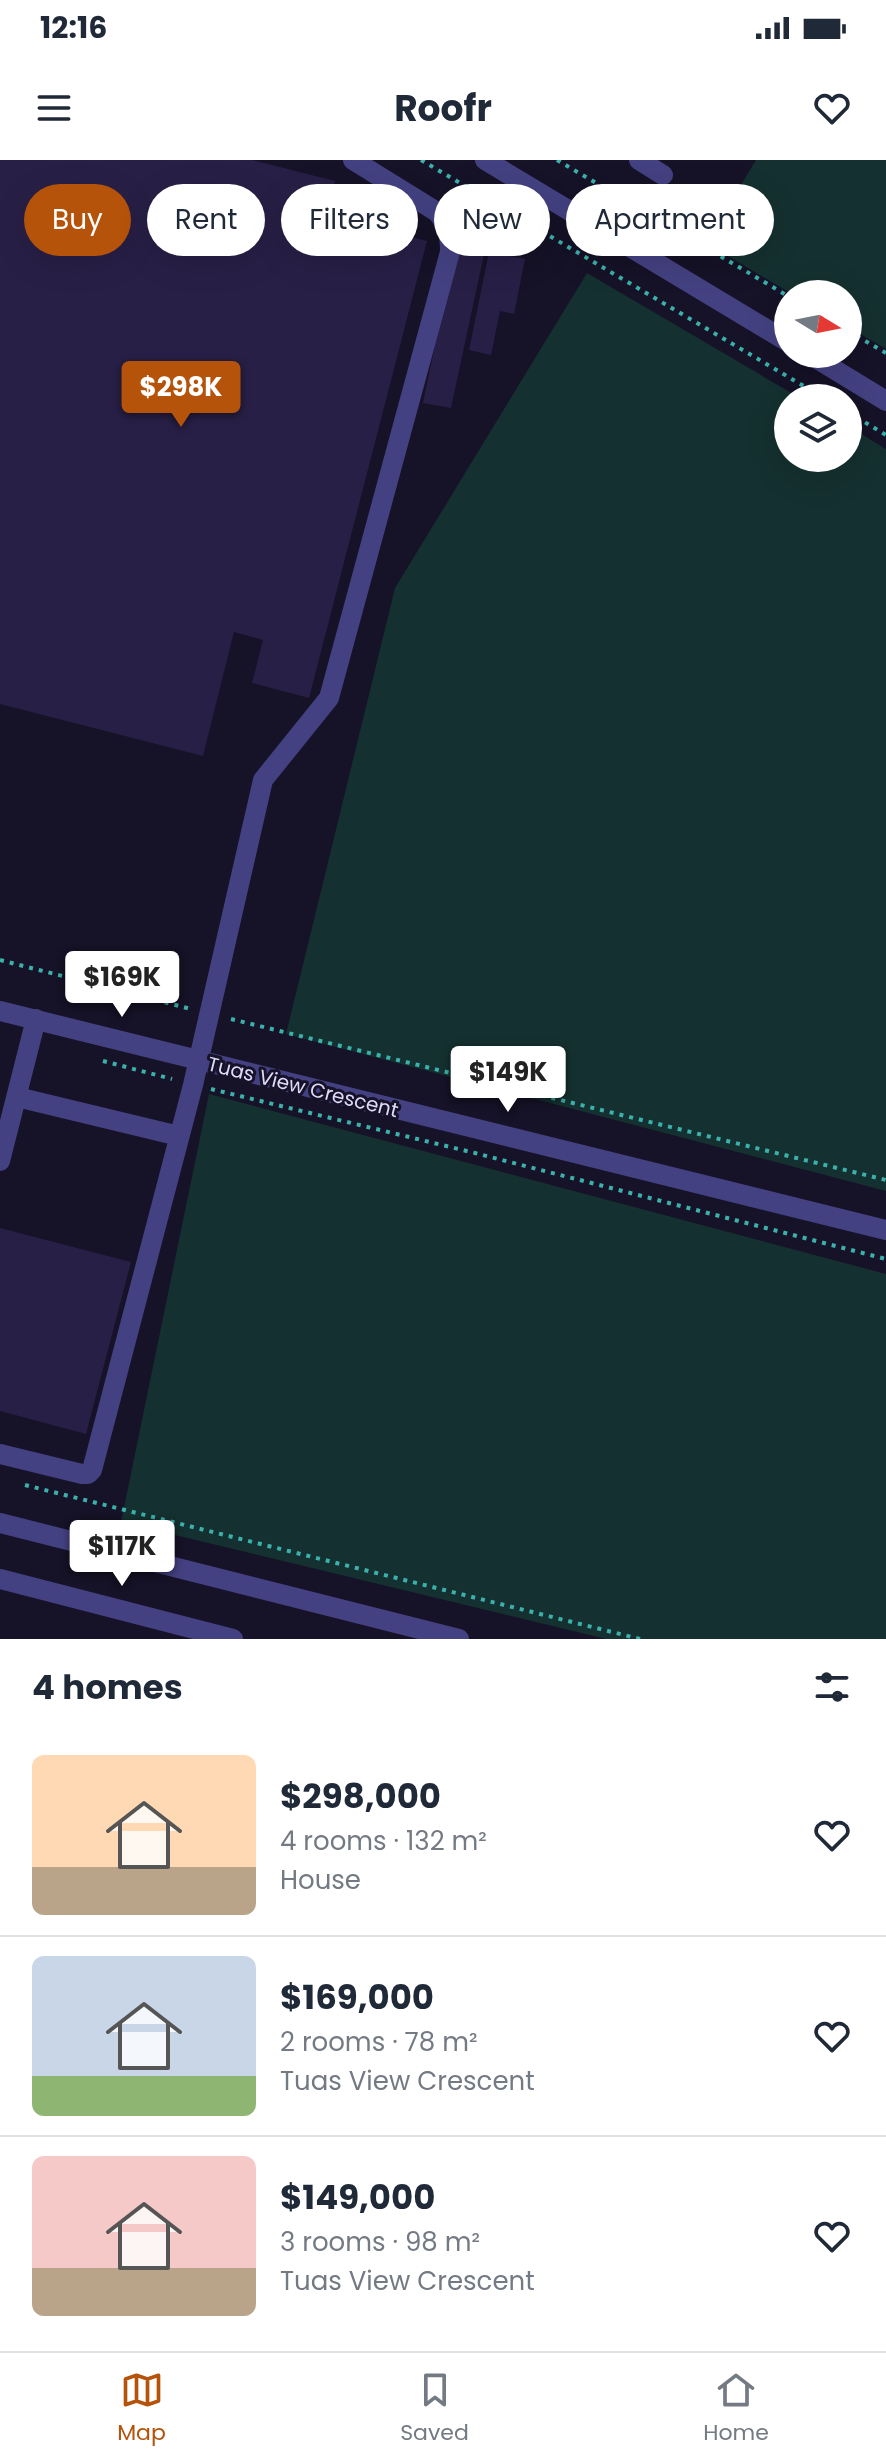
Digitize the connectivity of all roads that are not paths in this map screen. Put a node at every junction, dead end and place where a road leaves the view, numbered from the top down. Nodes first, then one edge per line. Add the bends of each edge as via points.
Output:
1 (353, 160) edge
2 (485, 160) edge
3 (639, 160) edge
4 (663, 175) dead end
5 (774, 334) edge
6 (832, 368) edge
7 (886, 401) edge
8 (0, 1011) edge
9 (36, 1019) junction
10 (198, 1061) junction
11 (17, 1097) junction
12 (179, 1136) junction
13 (0, 1161) edge
14 (886, 1230) edge
15 (0, 1454) edge
16 (0, 1523) edge
17 (0, 1579) edge
18 (233, 1639) edge
19 (459, 1639) edge

1 - 10 street via 437,212 446,223 450,252 329,698 263,780
2 - 5 street
3 - 4 street
6 - 7 street
8 - 9 street, Tuas View Crescent
9 - 10 street, Tuas View Crescent
9 - 11 street
10 - 12 street
10 - 14 street, Tuas View Crescent
11 - 12 street
11 - 13 street
12 - 15 street via 92,1470 82,1474
16 - 19 street
17 - 18 street

